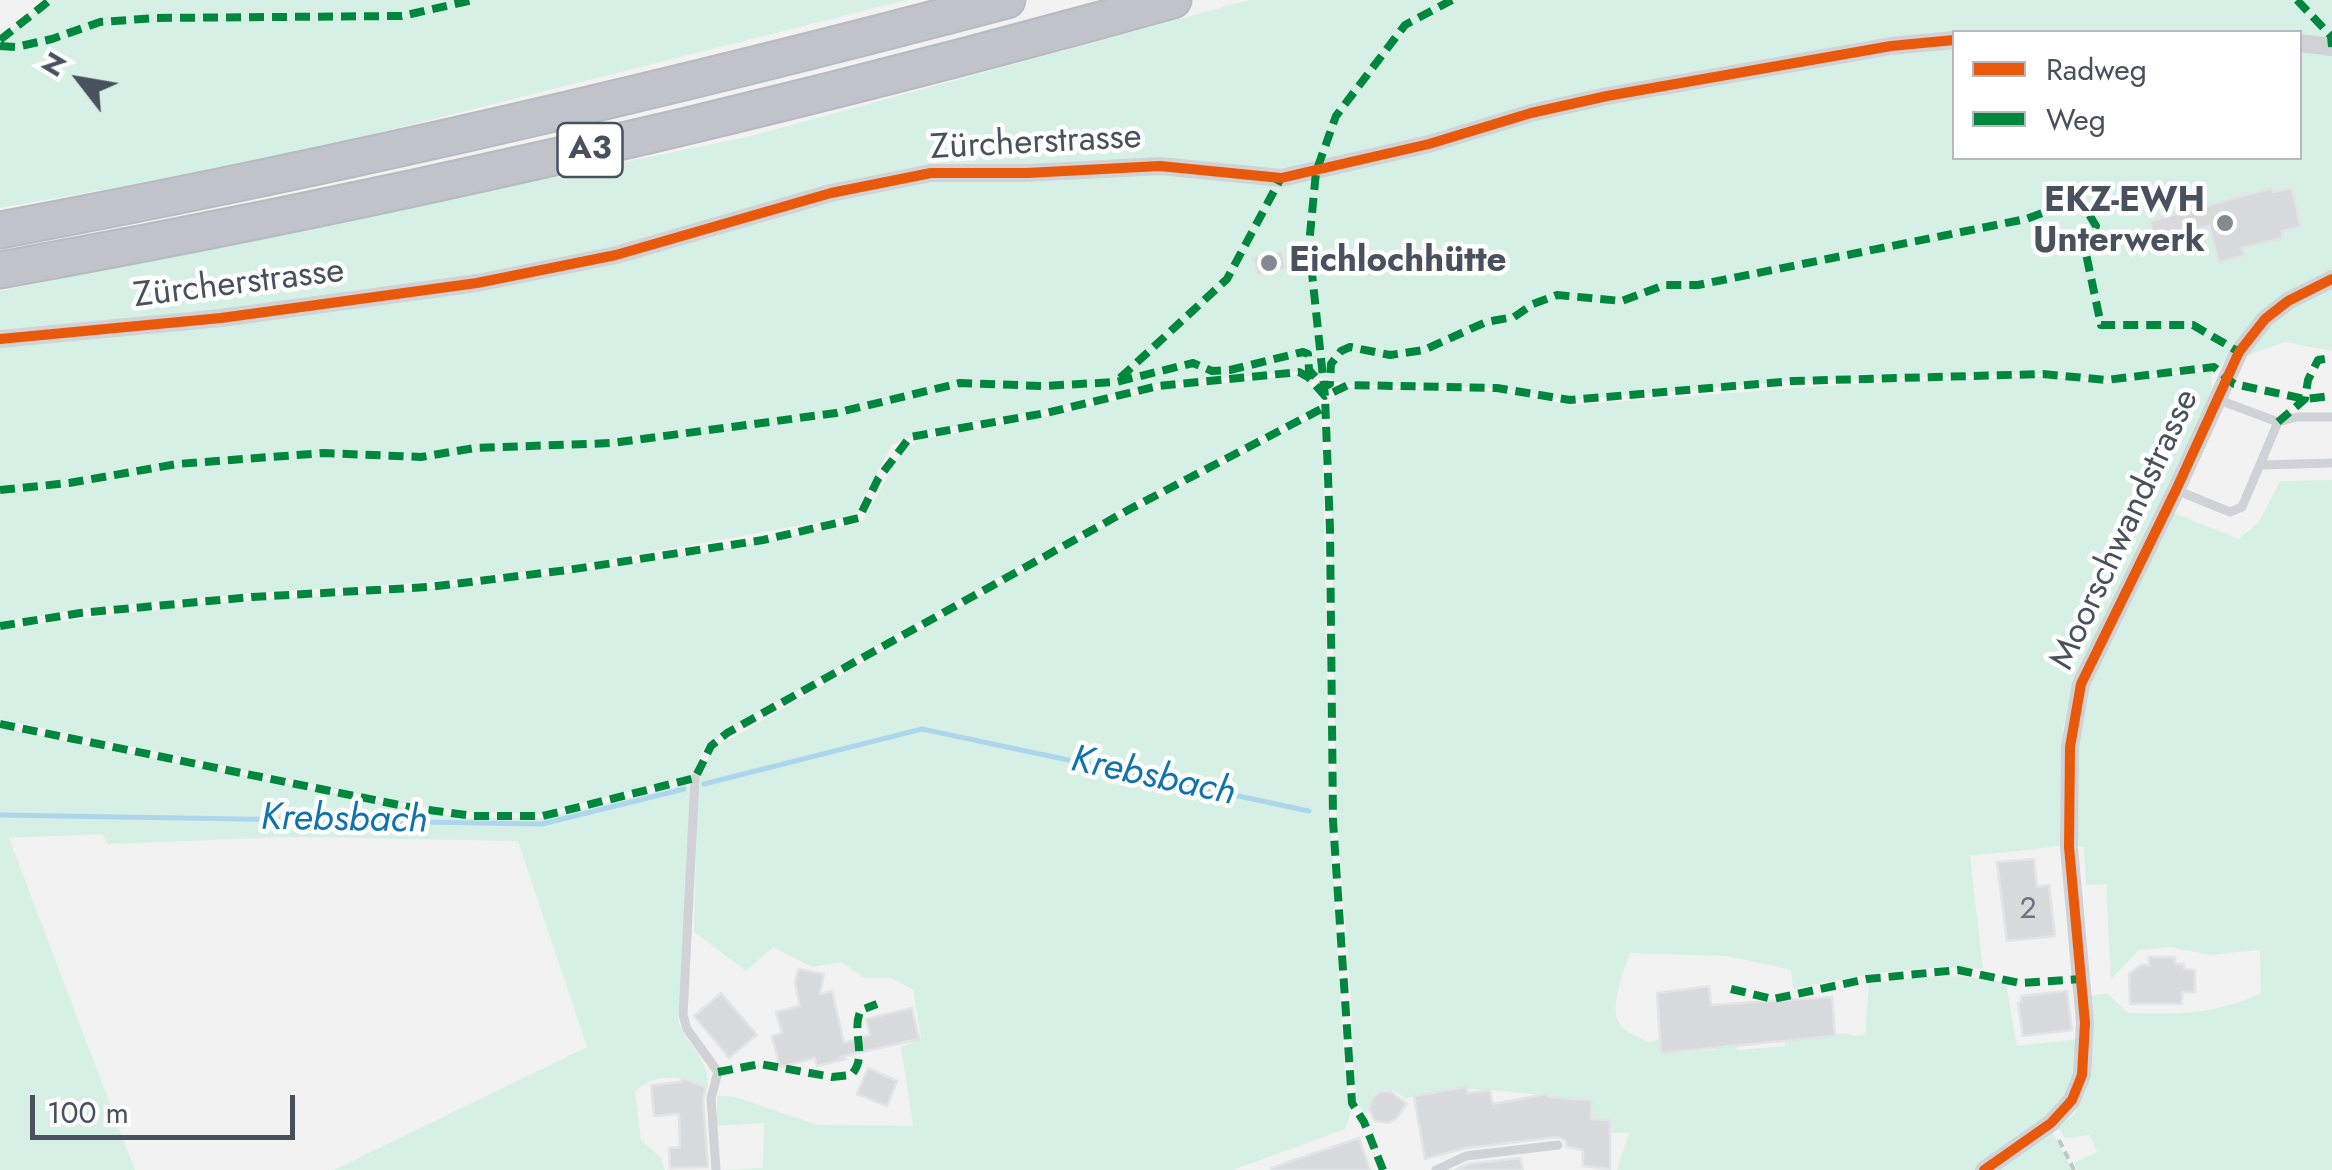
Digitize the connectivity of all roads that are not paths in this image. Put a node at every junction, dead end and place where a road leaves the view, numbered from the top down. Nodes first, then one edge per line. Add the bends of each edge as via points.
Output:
1 (1007, 0) edge
2 (1173, 0) edge
3 (1952, 40) edge
4 (2302, 43) edge
5 (2332, 47) edge
6 (0, 230) edge
7 (0, 270) edge
8 (2332, 278) edge
9 (0, 339) edge
10 (2218, 399) junction
11 (2332, 417) edge
12 (2278, 422) junction
13 (2332, 463) edge
14 (2261, 465) junction
15 (2176, 490) junction
16 (695, 778) dead end
17 (1558, 1145) dead end
18 (716, 1170) edge
19 (1436, 1170) edge
20 (1984, 1170) edge

1 - 6 highway, A3 via 474,133
2 - 7 highway, A3 via 568,155
3 - 9 street, Zürcherstrasse via 1607,96 1281,178 1160,166 931,174 831,193 616,256 477,283
4 - 5 street
8 - 10 street, Moorschwandstrasse via 2265,319 2239,352
10 - 12 lane
10 - 15 street, Moorschwandstrasse
11 - 12 lane
12 - 14 lane
13 - 14 lane
14 - 15 lane via 2242,508 2230,512
15 - 20 street, Moorschwandstrasse via 2081,684 2070,747 2082,1075 2072,1100 2050,1123
16 - 18 lane via 683,1016 718,1072 712,1098
17 - 19 lane via 1466,1156

